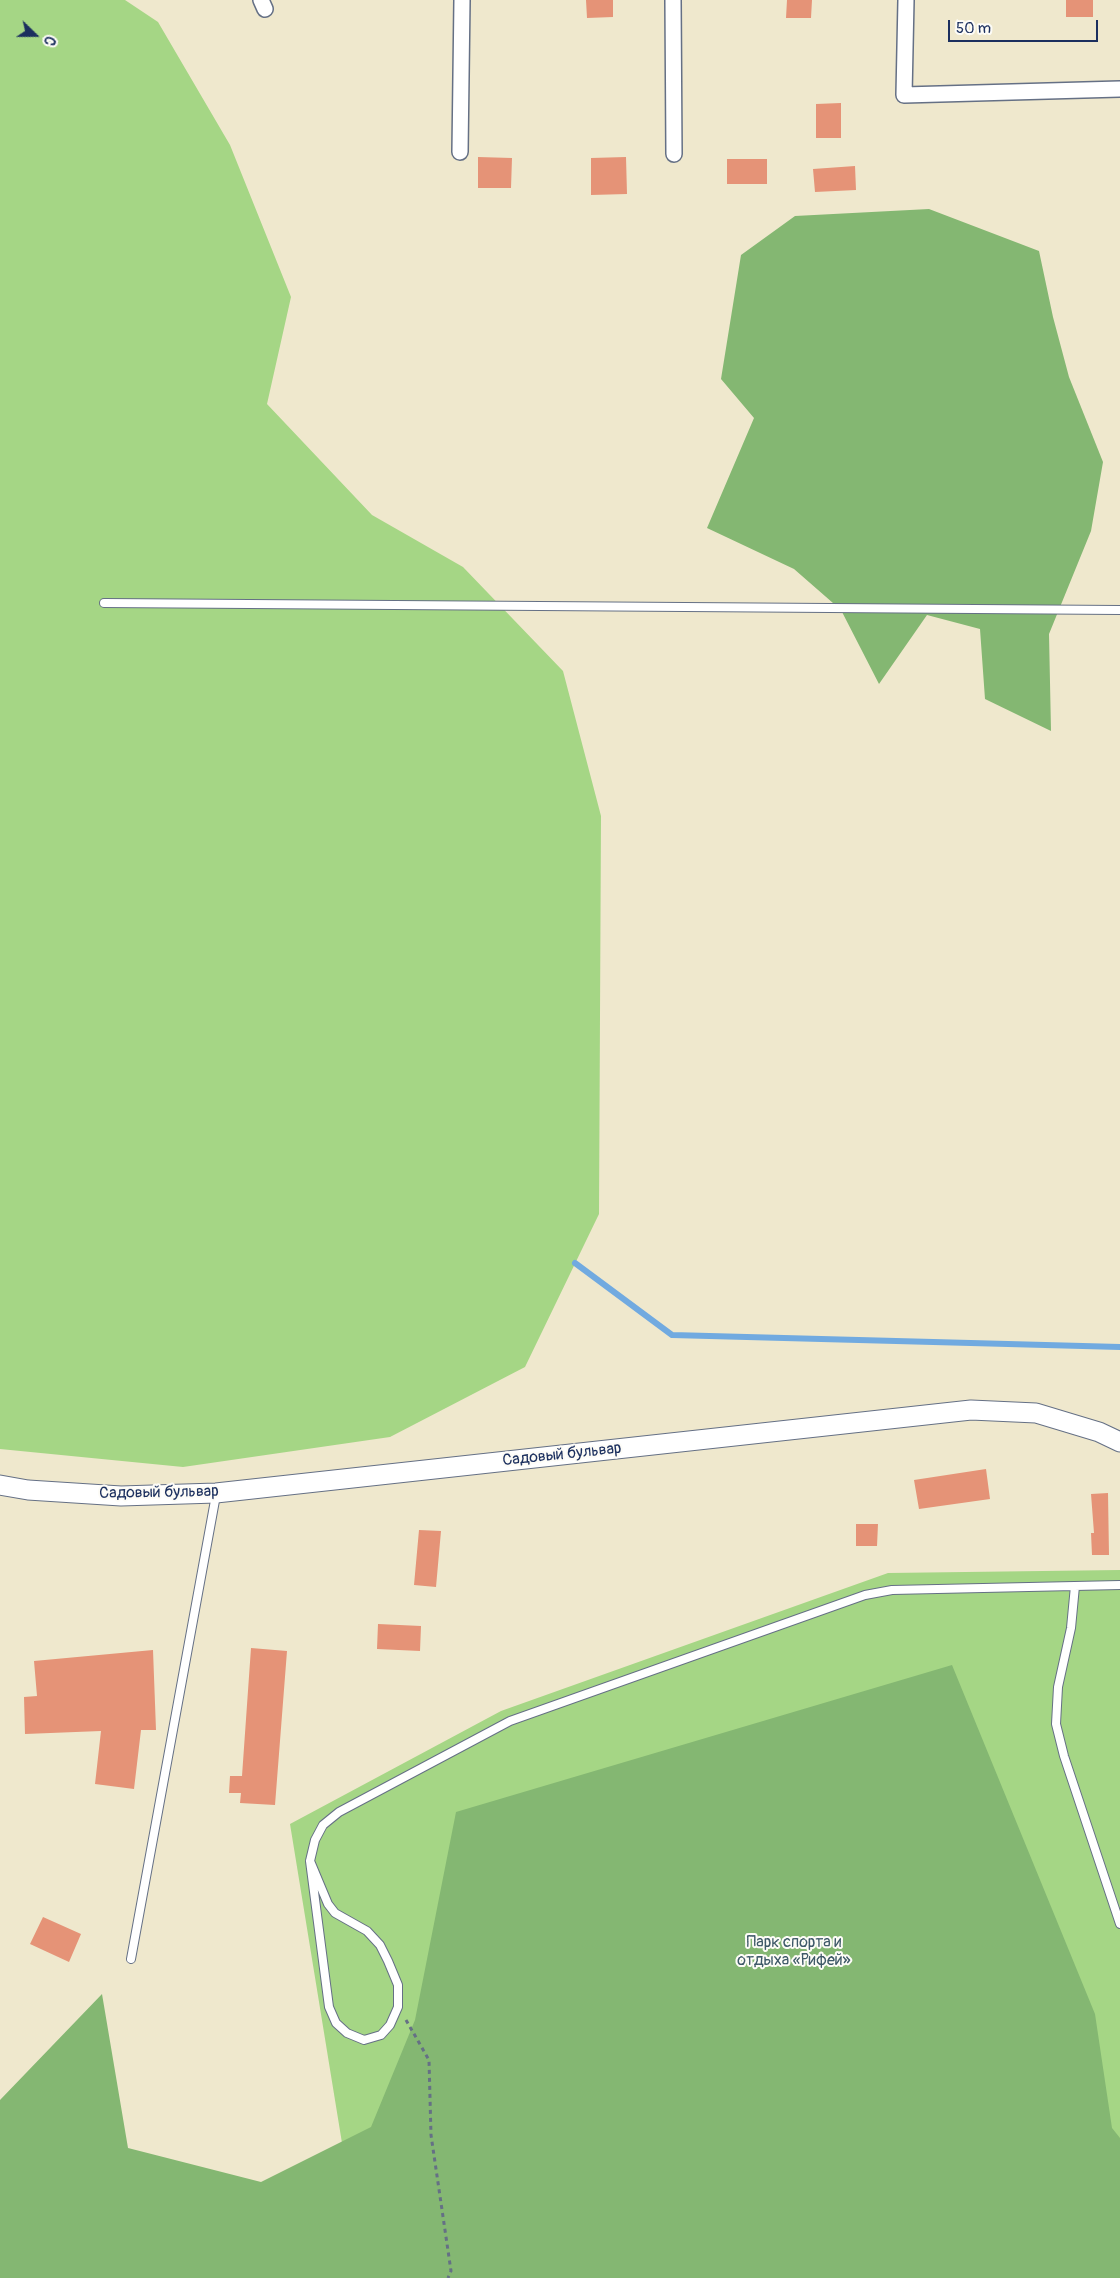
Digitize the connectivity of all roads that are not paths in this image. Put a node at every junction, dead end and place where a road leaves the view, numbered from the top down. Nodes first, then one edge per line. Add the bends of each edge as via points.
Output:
1 (462, 0) edge
2 (673, 0) edge
3 (906, 0) edge
4 (1120, 89) edge
5 (460, 152) dead end
6 (674, 154) dead end
7 (104, 603) dead end
8 (1120, 610) edge
9 (1120, 1442) edge
10 (0, 1485) edge
11 (216, 1492) junction
12 (1120, 1585) edge
13 (1075, 1586) junction
14 (310, 1861) junction
15 (1120, 1924) edge
16 (131, 1959) dead end

1 - 5 street
2 - 6 street
3 - 4 street via 904,95
7 - 8 lane
9 - 11 street, Садовый бульвар via 1099,1432 1036,1413 972,1410
10 - 11 street, Садовый бульвар via 121,1496
11 - 16 lane
12 - 13 lane
13 - 14 lane via 892,1590 865,1595 519,1718 339,1812 324,1825
13 - 15 lane via 1071,1628 1058,1687 1056,1724
14 - 14 lane via 330,2007 336,2023 346,2033 364,2040 381,2035 390,2025 398,2007 398,1985 380,1944 367,1931 335,1913 328,1904

